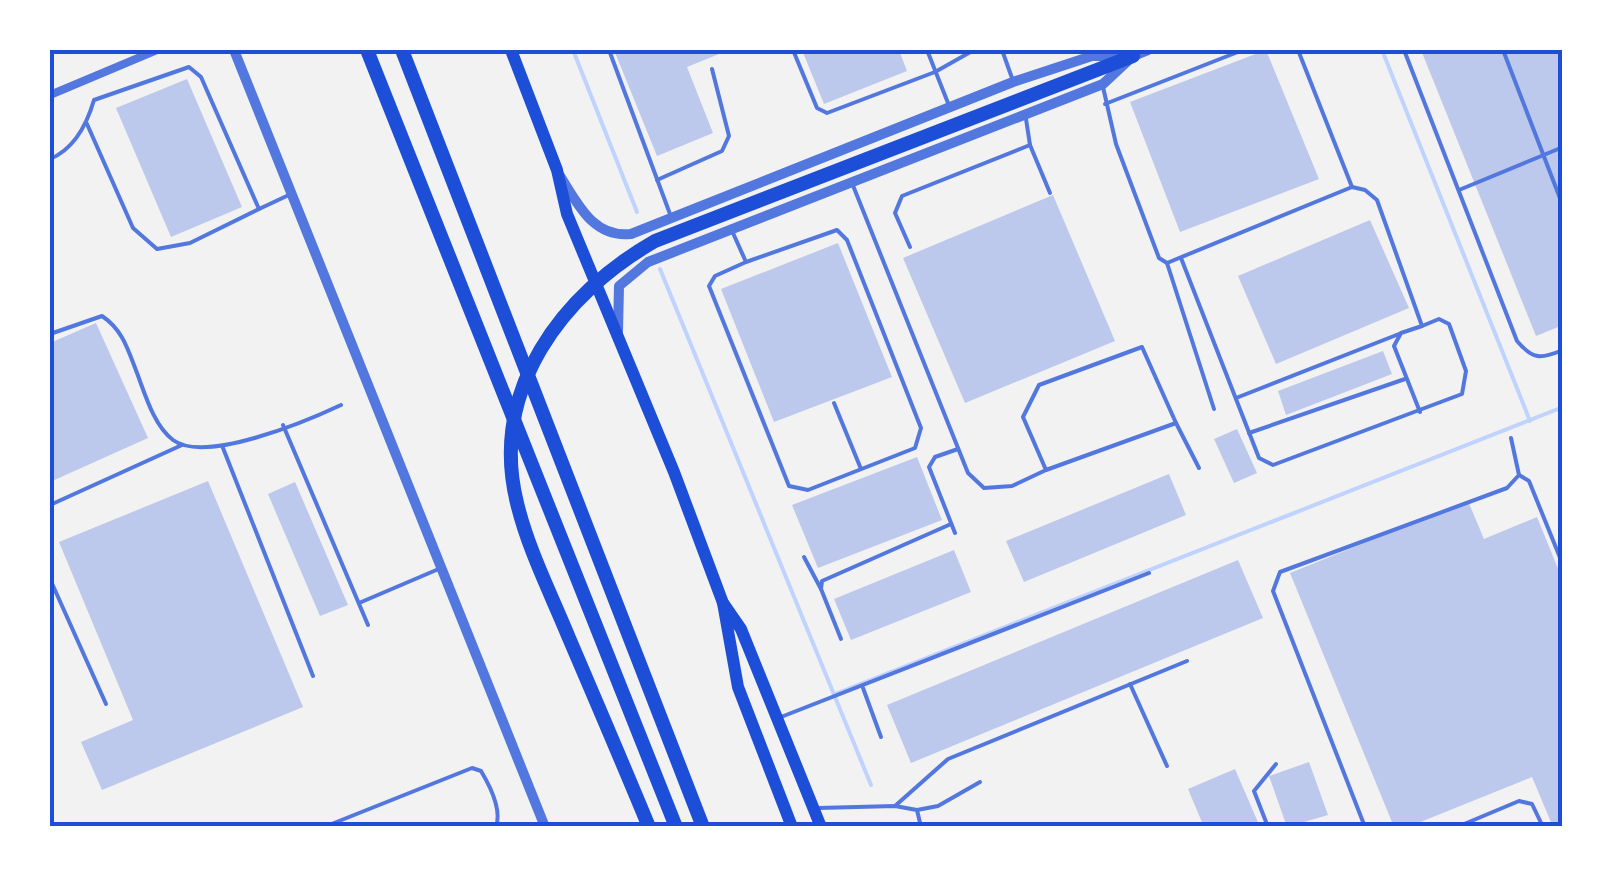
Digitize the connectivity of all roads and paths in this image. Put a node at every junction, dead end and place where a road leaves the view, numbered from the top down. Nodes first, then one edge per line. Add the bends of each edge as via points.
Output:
1 (157, 50) edge
2 (234, 50) edge
3 (367, 50) edge
4 (402, 50) edge
5 (511, 50) edge
6 (609, 50) edge
7 (793, 50) edge
8 (927, 50) edge
9 (974, 50) edge
10 (1014, 50) edge
11 (1148, 50) edge
12 (1243, 50) edge
13 (1298, 50) edge
14 (1404, 50) edge
15 (1503, 50) edge
16 (1003, 52) edge
17 (1133, 56) junction
18 (712, 69) dead end
19 (935, 72) junction
20 (1014, 82) junction
21 (1103, 84) junction
22 (50, 95) edge
23 (1105, 104) junction
24 (950, 107) junction
25 (1025, 114) junction
26 (87, 123) junction
27 (1030, 145) junction
28 (1563, 147) edge
29 (1543, 155) junction
30 (50, 160) edge
31 (557, 170) junction
32 (658, 180) junction
33 (852, 183) junction
34 (1352, 187) junction
35 (1458, 190) junction
36 (1050, 192) dead end
37 (292, 194) junction
38 (1563, 206) edge
39 (259, 210) junction
40 (672, 218) junction
41 (732, 228) junction
42 (910, 248) dead end
43 (1180, 258) junction
44 (746, 262) junction
45 (1167, 263) junction
46 (1422, 326) junction
47 (1401, 333) junction
48 (50, 334) edge
49 (619, 342) junction
50 (1563, 350) edge
51 (1407, 378) junction
52 (1236, 398) junction
53 (834, 403) dead end
54 (341, 406) dead end
55 (1214, 409) dead end
56 (1420, 412) junction
57 (1176, 423) junction
58 (283, 425) junction
59 (1249, 433) junction
60 (1511, 438) dead end
61 (182, 445) junction
62 (223, 448) junction
63 (958, 449) junction
64 (1200, 468) dead end
65 (861, 469) junction
66 (1046, 470) junction
67 (1519, 476) junction
68 (50, 505) edge
69 (951, 524) junction
70 (955, 533) dead end
71 (804, 557) dead end
72 (1563, 565) edge
73 (441, 568) junction
74 (1149, 573) dead end
75 (50, 579) edge
76 (821, 590) junction
77 (359, 603) junction
78 (723, 603) junction
79 (368, 625) dead end
80 (841, 638) dead end
81 (1187, 661) dead end
82 (313, 676) dead end
83 (1130, 684) junction
84 (862, 688) junction
85 (106, 704) dead end
86 (776, 718) junction
87 (881, 737) dead end
88 (1276, 764) dead end
89 (1168, 766) dead end
90 (980, 782) dead end
91 (895, 806) junction
92 (814, 808) junction
93 (917, 810) junction
94 (696, 811) junction
95 (1480, 819) junction
96 (324, 827) edge
97 (496, 827) edge
98 (545, 827) edge
99 (649, 827) edge
100 (676, 827) edge
101 (703, 827) edge
102 (714, 827) edge
103 (792, 827) edge
104 (820, 827) edge
105 (921, 827) edge
106 (1268, 827) edge
107 (1365, 827) edge
108 (1457, 827) edge
109 (1483, 827) edge
110 (1543, 827) edge

1 - 22 street
2 - 37 street
3 - 100 highway
4 - 94 highway
5 - 31 main road
6 - 32 lane
7 - 19 lane via 817,108 827,112
8 - 19 lane
9 - 19 lane
10 - 16 lane
11 - 17 street
12 - 23 lane
13 - 34 lane
14 - 35 lane
15 - 29 lane
16 - 20 lane
17 - 20 street via 1092,56
17 - 21 street
17 - 99 highway via 655,241 594,280 539,349 514,430 517,504
18 - 32 lane via 729,136 722,150
19 - 24 lane
20 - 24 street
21 - 23 lane
21 - 25 street
23 - 45 lane via 1159,258
24 - 40 street
25 - 27 lane
25 - 33 street
26 - 30 lane
26 - 39 lane via 132,228 158,249
26 - 39 lane via 94,100 189,67 201,76
27 - 36 lane
27 - 42 lane via 902,196 895,213
28 - 29 lane
29 - 35 lane
29 - 38 lane
31 - 40 street via 585,214 607,233 630,234
31 - 49 main road via 566,214
32 - 40 lane
33 - 41 street
33 - 63 lane
34 - 43 lane
34 - 46 lane via 1377,200
35 - 50 lane via 1518,341 1542,359
37 - 39 lane
37 - 73 street
41 - 44 lane
41 - 49 street via 628,274 617,299
43 - 45 lane
43 - 52 lane
44 - 65 lane via 714,276 709,286 789,486 802,492
44 - 65 lane via 837,230 846,240 921,428 915,448
45 - 55 lane
46 - 47 lane
46 - 56 lane via 1439,319 1449,324 1467,382 1462,394
47 - 51 lane via 1394,346
47 - 52 lane
48 - 61 lane via 102,316 118,326 152,409 170,439
49 - 78 main road
51 - 56 lane
51 - 59 lane
52 - 59 lane
53 - 65 lane
54 - 58 lane
56 - 59 lane via 1274,465 1259,458
57 - 64 lane
57 - 66 lane
57 - 66 lane via 1142,347 1039,385 1023,417
58 - 62 lane
58 - 77 lane
60 - 67 lane
61 - 62 lane
61 - 68 lane
62 - 82 lane
63 - 66 lane via 984,488 1012,486
63 - 69 lane via 935,457 929,467
67 - 72 lane via 1528,481
67 - 107 lane via 1506,488 1280,572 1274,581
69 - 70 lane
69 - 76 lane via 822,581
71 - 76 lane
73 - 77 lane
73 - 98 street
74 - 84 lane
75 - 85 lane
76 - 80 lane
77 - 79 lane
78 - 86 main road
78 - 103 main road via 742,698
81 - 83 lane
83 - 89 lane
83 - 91 lane via 948,760
84 - 86 lane
84 - 87 lane
86 - 92 main road
88 - 106 lane via 1254,791
90 - 93 lane
91 - 92 lane
91 - 93 lane
92 - 104 main road
93 - 105 lane
94 - 101 highway
94 - 102 highway
95 - 108 lane
95 - 109 lane
95 - 110 lane via 1519,801 1532,804
96 - 97 lane via 472,768 487,781 500,818

